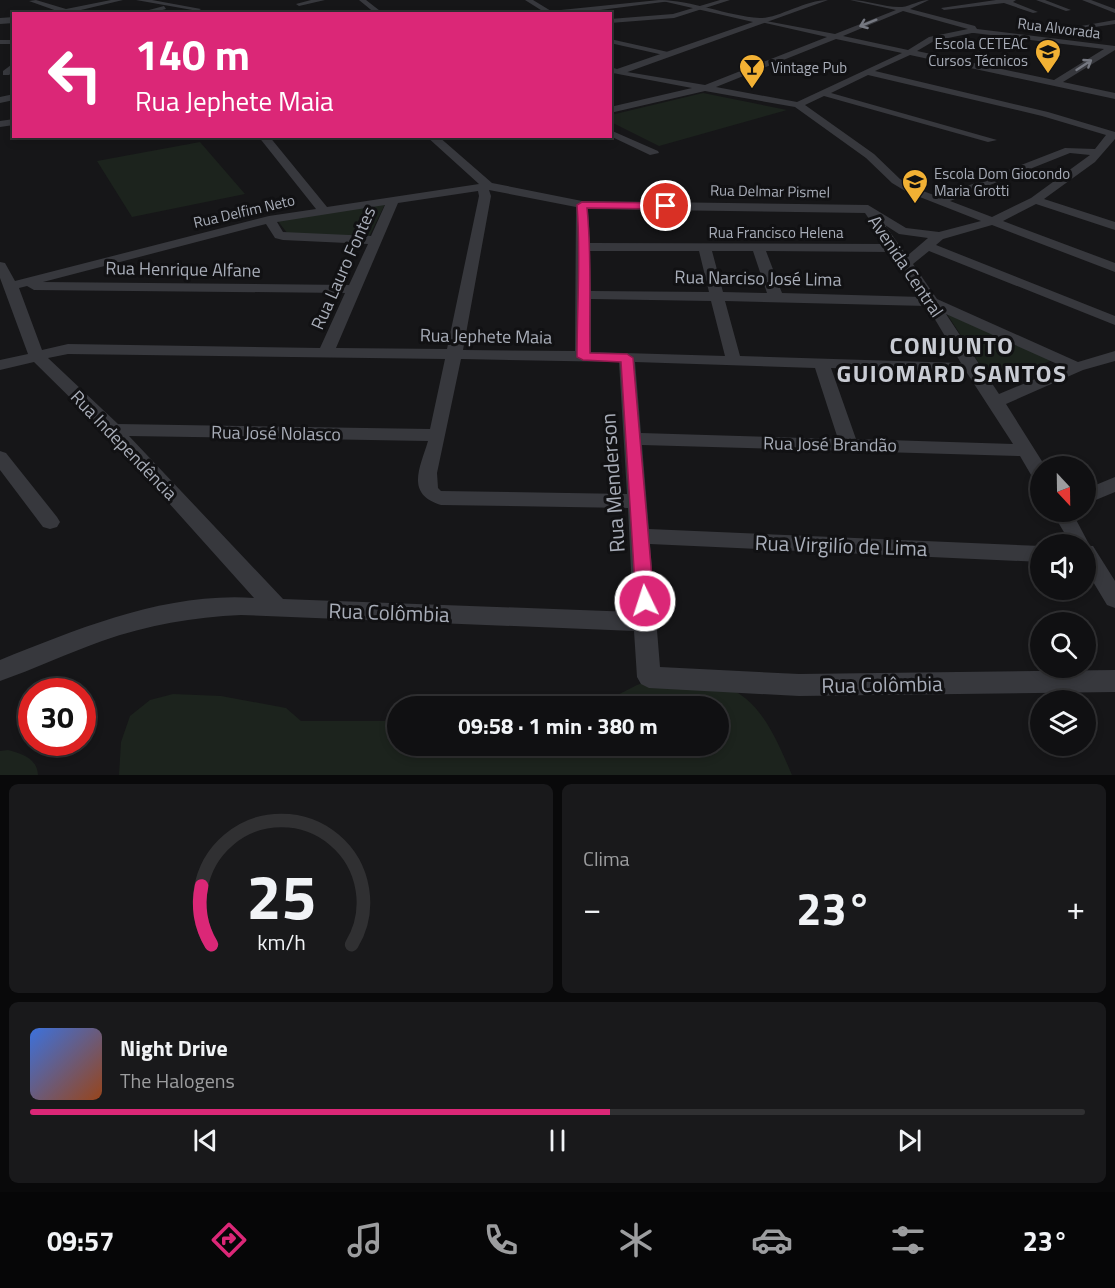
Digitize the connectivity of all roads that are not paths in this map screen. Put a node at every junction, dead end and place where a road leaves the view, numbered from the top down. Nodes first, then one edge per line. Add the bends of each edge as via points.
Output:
1 (120, 0) edge
2 (139, 0) edge
3 (322, 0) edge
4 (362, 0) edge
5 (549, 0) edge
6 (611, 0) edge
7 (727, 0) edge
8 (824, 0) edge
9 (853, 0) edge
10 (904, 0) edge
11 (926, 0) edge
12 (1013, 0) edge
13 (1039, 0) edge
14 (1085, 0) edge
15 (32, 1) edge
16 (530, 1) edge
17 (665, 1) edge
18 (1004, 1) edge
19 (300, 4) dead end
20 (915, 4) junction
21 (170, 6) junction
22 (624, 6) junction
23 (700, 8) junction
24 (944, 8) dead end
25 (198, 9) dead end
26 (902, 9) junction
27 (1068, 10) dead end
28 (66, 11) junction
29 (1115, 11) edge
30 (61, 12) edge
31 (145, 12) edge
32 (378, 12) edge
33 (548, 12) edge
34 (561, 12) edge
35 (1035, 12) dead end
36 (647, 19) junction
37 (612, 21) edge
38 (763, 21) junction
39 (1115, 22) edge
40 (1068, 29) dead end
41 (978, 30) junction
42 (634, 36) dead end
43 (834, 36) junction
44 (614, 41) edge
45 (0, 42) edge
46 (12, 42) dead end
47 (1113, 48) edge
48 (910, 52) junction
49 (668, 54) junction
50 (12, 68) edge
51 (614, 71) edge
52 (867, 72) junction
53 (6, 73) dead end
54 (1056, 83) junction
55 (709, 87) junction
56 (822, 93) junction
57 (1115, 96) edge
58 (798, 105) junction
59 (612, 110) edge
60 (612, 134) edge
61 (1115, 135) edge
62 (265, 138) edge
63 (433, 138) edge
64 (992, 140) dead end
65 (654, 153) dead end
66 (1097, 153) junction
67 (486, 187) junction
68 (394, 199) junction
69 (1035, 200) junction
70 (939, 201) junction
71 (582, 205) junction
72 (868, 209) junction
73 (324, 210) junction
74 (269, 220) junction
75 (991, 222) junction
76 (1115, 226) edge
77 (903, 231) junction
78 (885, 233) junction
79 (374, 240) junction
80 (933, 241) junction
81 (586, 247) junction
82 (894, 248) junction
83 (705, 249) junction
84 (759, 249) junction
85 (906, 263) junction
86 (0, 266) edge
87 (1115, 268) edge
88 (11, 286) junction
89 (354, 289) junction
90 (583, 295) junction
91 (716, 297) junction
92 (776, 297) junction
93 (932, 302) junction
94 (1115, 321) edge
95 (326, 352) junction
96 (37, 356) junction
97 (454, 356) junction
98 (1115, 356) edge
99 (583, 357) junction
100 (627, 358) junction
101 (734, 362) junction
102 (822, 364) junction
103 (0, 365) edge
104 (1077, 367) junction
105 (972, 368) junction
106 (996, 402) junction
107 (113, 430) junction
108 (438, 435) junction
109 (632, 439) junction
110 (849, 444) junction
111 (1027, 450) junction
112 (1030, 456) edge
113 (0, 457) edge
114 (1115, 484) edge
115 (1096, 493) edge
116 (636, 501) junction
117 (50, 522) dead end
118 (641, 536) junction
119 (1030, 554) edge
120 (1096, 569) edge
121 (1115, 599) edge
122 (277, 608) junction
123 (646, 622) junction
124 (0, 671) edge
125 (649, 677) joint
126 (1115, 681) edge

1 - 28 street
2 - 21 street
3 - 19 street
4 - 32 street
5 - 16 street
6 - 22 street
7 - 23 street
8 - 38 street
9 - 26 street
10 - 20 street
11 - 20 street
12 - 18 street
13 - 27 street
14 - 29 street
15 - 28 street
16 - 33 street
17 - 22 street
17 - 23 street
18 - 24 street
18 - 35 street
20 - 26 street
21 - 25 street
21 - 31 street
22 - 34 street
22 - 36 street
23 - 36 street
23 - 38 street
26 - 41 street
26 -> 43 street
28 - 30 street
36 - 37 street
38 - 43 street
38 - 49 street
39 - 40 street
41 - 47 street, Rua Alvorada
41 - 48 street via 932,39
42 - 44 street
43 - 48 street
43 - 55 street
44 - 49 street
45 - 46 street
54 -> 47 street
48 - 52 street
48 - 54 street
49 - 51 street
50 - 53 street
51 - 55 street
52 - 56 street
52 - 61 street via 1045,114
54 - 57 street
55 - 58 street
55 - 59 street
56 - 58 street
56 - 64 street
58 - 70 street via 870,156 896,181
60 - 65 street
61 - 66 street
62 - 73 street
63 - 67 street
66 - 69 street
66 - 70 street via 1065,152
67 - 68 street, Rua Delfim Neto
67 - 71 street, Rua Delmar Pismel
67 - 97 street
68 - 73 street, Rua Delfim Neto
68 - 79 street, Rua Lauro Fontes
69 - 75 street
69 - 76 street
70 - 75 street
71 - 72 street, Rua Delmar Pismel
71 - 81 street
72 - 77 street
72 - 78 street, Avenida Central
73 - 74 street, Rua Delfim Neto
74 - 79 street via 283,237
74 - 88 street, Rua Delfim Neto
75 - 80 street
75 - 87 street
77 - 78 street
77 - 80 street
78 - 82 street, Avenida Central
79 - 89 street, Rua Lauro Fontes
80 - 85 street
80 - 94 street
81 - 83 street, Rua Francisco Helena
81 - 90 street
82 - 84 street, Rua Francisco Helena
82 - 85 street, Avenida Central
83 - 84 street, Rua Francisco Helena
83 - 91 street
84 - 92 street
85 - 93 street, Avenida Central
86 - 88 street, Rua Independência
88 - 89 street, Rua Henrique Alfane
88 - 96 street, Rua Independência
89 - 95 street, Rua Lauro Fontes
90 - 91 street, Rua Narciso José Lima
90 - 99 street
91 - 92 street, Rua Narciso José Lima
91 - 101 street
92 - 93 street, Rua Narciso José Lima
93 - 104 street
93 - 105 street, Avenida Central
95 - 96 street, Rua Jephete Maia via 68,349
95 - 97 street, Rua Jephete Maia
96 - 103 street, Rua Jephete Maia
96 - 107 street, Rua Independência
97 - 99 street, Rua Jephete Maia
97 - 108 street
98 - 104 street
99 - 100 street, Rua Jephete Maia
100 - 101 street, Rua Jephete Maia
100 - 109 street, Rua Menderson
101 - 102 street, Rua Jephete Maia
102 - 105 street, Rua Jephete Maia
102 - 110 street
104 - 106 street
105 - 106 street, Avenida Central
106 - 111 street, Avenida Central
107 - 108 street, Rua José Nolasco
107 - 122 street, Rua Independência
108 - 116 street via 427,485 430,494 441,498
109 - 110 street, Rua José Brandão
109 - 116 street, Rua Menderson
110 - 111 street, Rua José Brandão
111 - 112 street, Avenida Central
113 - 117 street
114 - 115 street
116 - 118 street, Rua Menderson
118 - 119 street, Rua Virgilío de Lima
118 - 123 street, Rua Menderson
120 - 121 street
122 - 123 street, Rua Colômbia
122 - 124 street, Rua Colômbia via 249,604 159,615
123 - 125 street, Rua Menderson
125 - 126 street, Rua Colômbia via 799,685

